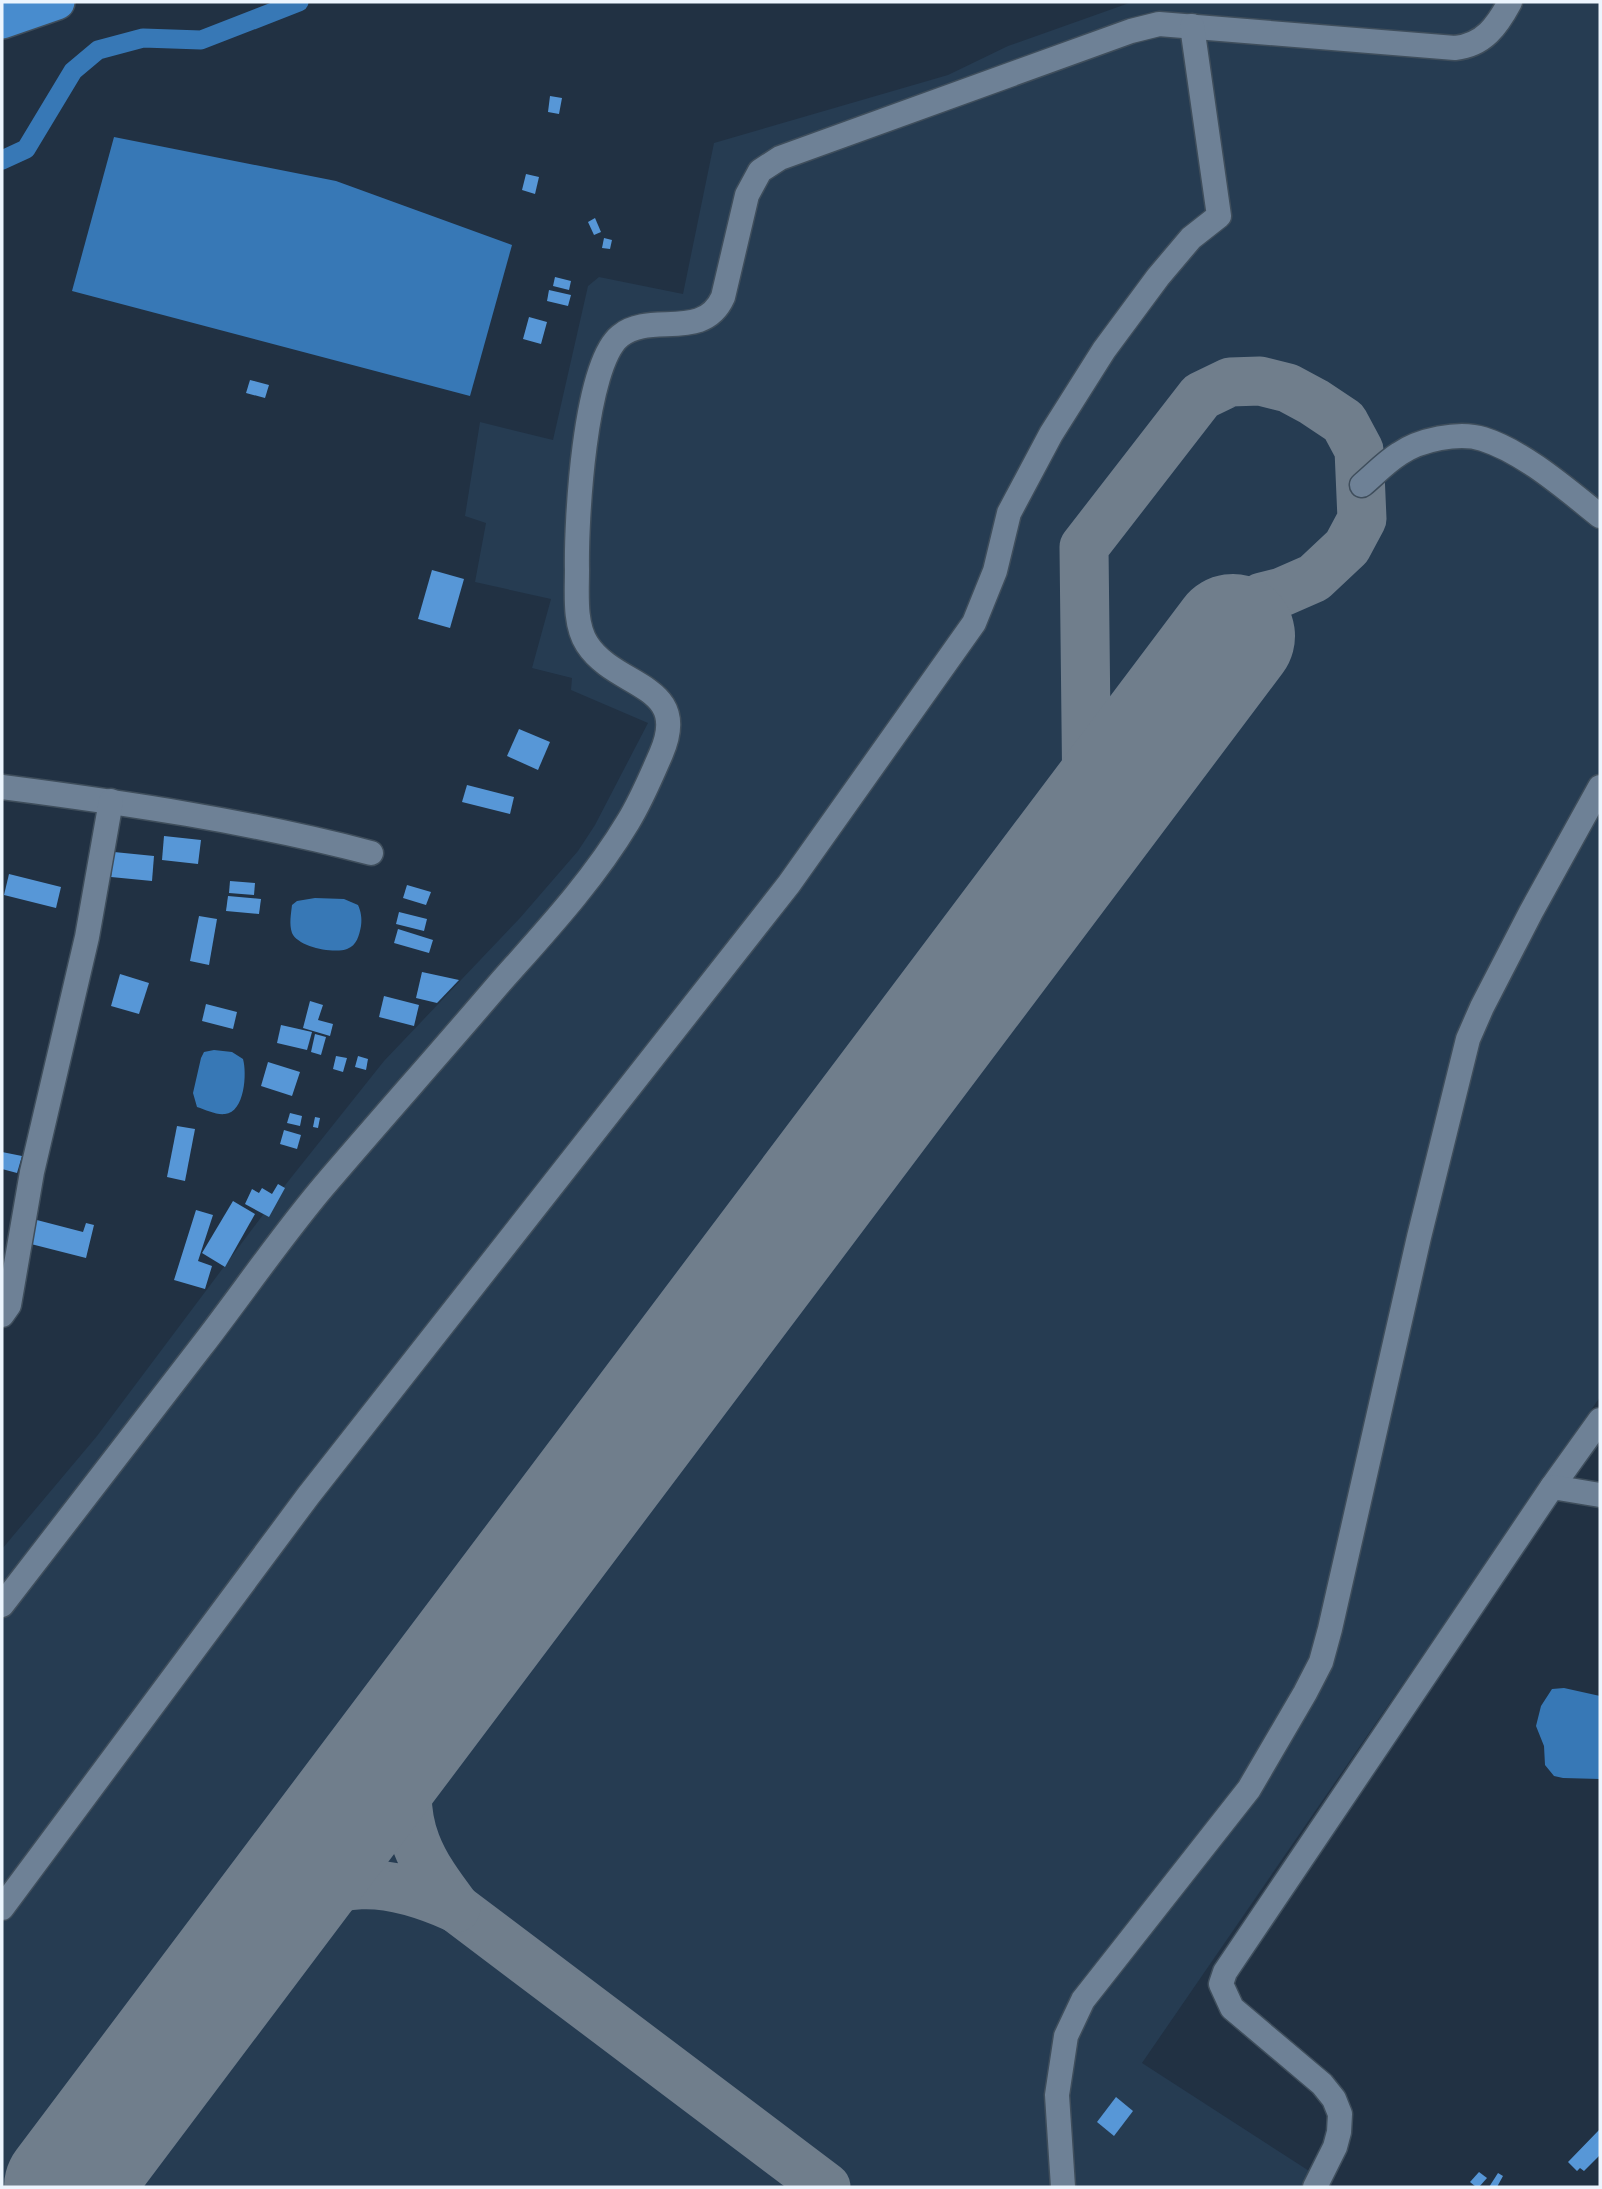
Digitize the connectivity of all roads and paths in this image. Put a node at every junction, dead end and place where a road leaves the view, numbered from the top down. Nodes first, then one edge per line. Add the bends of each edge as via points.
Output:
1 (57, 2) edge
2 (1510, 2) edge
3 (2, 21) edge
4 (1192, 26) junction
5 (1362, 485) dead end
6 (1600, 516) edge
7 (2, 787) edge
8 (1600, 787) edge
9 (111, 801) junction
10 (370, 853) dead end
11 (2, 1315) edge
12 (1600, 1420) edge
13 (1552, 1487) junction
14 (1600, 1495) edge
15 (2, 1605) edge
16 (2, 1908) edge
17 (1063, 2187) edge
18 (1315, 2187) edge

1 - 3 highway
2 - 4 street via 1489,34 1455,48
4 - 15 street via 1158,24 1131,32 769,164 747,195 717,310 701,320 639,328 616,338 599,371 584,440 576,565 585,641 595,654 653,695 669,716 663,749 631,818 571,901 320,1191
4 - 16 street via 1219,216 1191,238 1158,277 1104,350 1051,434 1009,513 995,571 974,623 789,884 308,1496
5 - 6 street via 1400,453 1444,436 1481,438 1552,478
7 - 9 street
8 - 17 street via 1468,1040 1321,1662 1249,1789 1083,2000 1066,2036 1057,2095
9 - 10 street via 266,827
9 - 11 street via 88,937 32,1172 9,1305
12 - 13 street
13 - 14 street
13 - 18 street via 1231,1960 1221,1984 1232,2008 1334,2099 1340,2114 1339,2132

